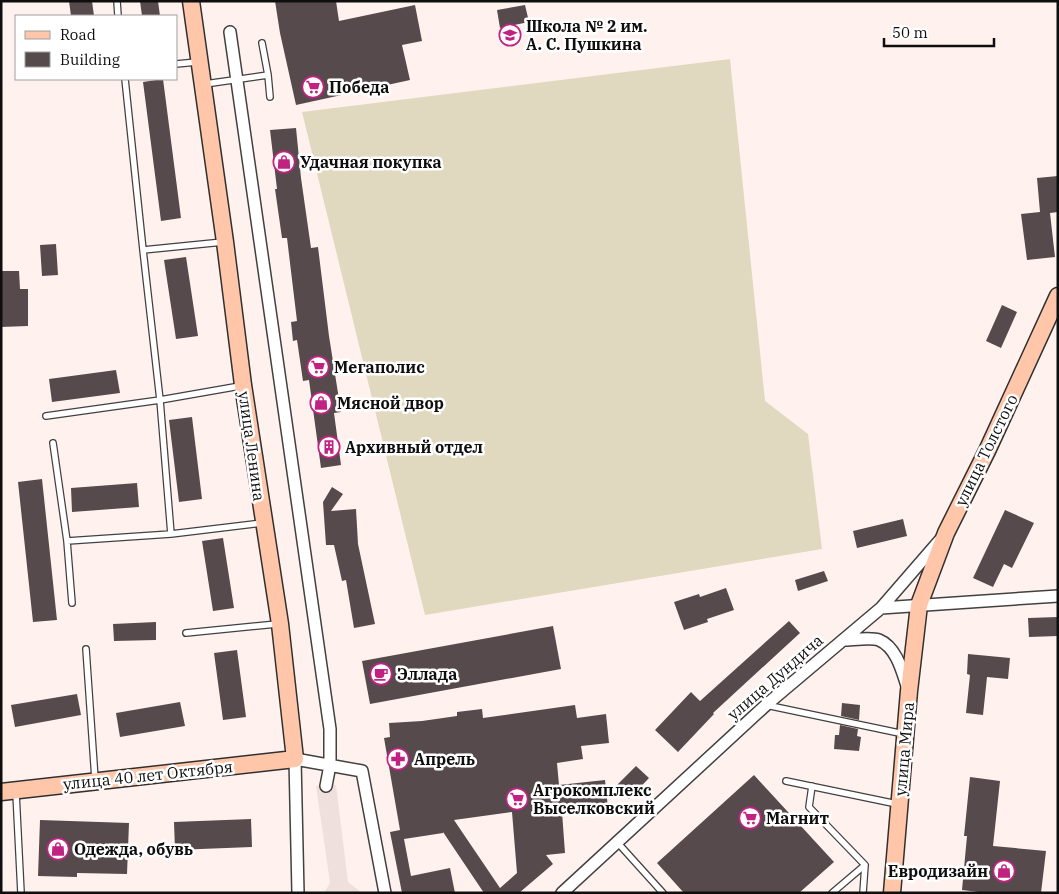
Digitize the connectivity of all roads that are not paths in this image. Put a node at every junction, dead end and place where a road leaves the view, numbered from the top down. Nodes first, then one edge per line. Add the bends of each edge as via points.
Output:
1 (117, 1) edge
2 (191, 1) edge
3 (118, 15) edge
4 (230, 32) dead end
5 (262, 43) dead end
6 (199, 62) junction
7 (178, 64) edge
8 (268, 75) junction
9 (125, 80) edge
10 (237, 80) junction
11 (202, 84) junction
12 (270, 96) dead end
13 (225, 242) junction
14 (143, 250) junction
15 (1058, 296) edge
16 (243, 385) junction
17 (160, 400) junction
18 (46, 416) dead end
19 (52, 443) dead end
20 (263, 523) junction
21 (946, 533) junction
22 (171, 534) junction
23 (67, 541) junction
24 (1058, 596) edge
25 (72, 604) dead end
26 (919, 605) junction
27 (881, 608) junction
28 (280, 624) junction
29 (186, 633) dead end
30 (843, 640) junction
31 (86, 649) dead end
32 (909, 691) junction
33 (766, 705) junction
34 (905, 734) junction
35 (295, 759) junction
36 (330, 765) junction
37 (95, 781) junction
38 (786, 781) dead end
39 (326, 786) dead end
40 (812, 786) junction
41 (8, 791) edge
42 (899, 804) junction
43 (617, 842) junction
44 (865, 864) junction
45 (21, 893) edge
46 (298, 893) edge
47 (385, 893) edge
48 (562, 893) edge
49 (664, 893) edge
50 (832, 893) edge
51 (863, 893) edge
52 (892, 893) edge

1 - 3 lane
2 - 6 street, улица Ленина
4 - 10 street
5 - 8 lane
6 - 7 lane
6 - 11 street, улица Ленина
8 - 10 lane
8 - 12 lane
9 - 14 lane
10 - 11 lane
10 - 36 street via 330,729
11 - 13 street, улица Ленина
13 - 14 lane
13 - 16 street, улица Ленина
14 - 17 lane
15 - 21 street, улица Толстого
16 - 17 lane
16 - 20 street, улица Ленина
17 - 18 lane
17 - 22 lane
19 - 23 lane
20 - 22 lane
20 - 28 street, улица Ленина
21 - 26 street, улица Толстого
21 - 27 street, улица Дундича
22 - 23 lane
23 - 25 lane
24 - 26 street
26 - 27 street
26 - 32 street, улица Мира
27 - 30 street, улица Дундича
28 - 29 lane
28 - 35 street, улица Ленина
30 - 32 street via 878,640 891,650
30 - 33 street, улица Дундича
31 - 37 lane
32 - 34 street, улица Мира
33 - 34 lane
33 - 43 street, улица Дундича
34 - 42 street, улица Мира
35 - 36 street
35 - 37 street, улица 40 лет Октября
35 - 46 street, улица Ленина
36 - 39 street
36 - 47 street via 362,771
37 - 41 street, улица 40 лет Октября
38 - 40 lane
40 - 42 lane
40 - 44 lane via 809,808
41 - 45 lane
42 - 52 street, улица Мира
43 - 48 street, улица Дундича
43 - 49 lane
44 - 50 lane
44 - 51 lane

